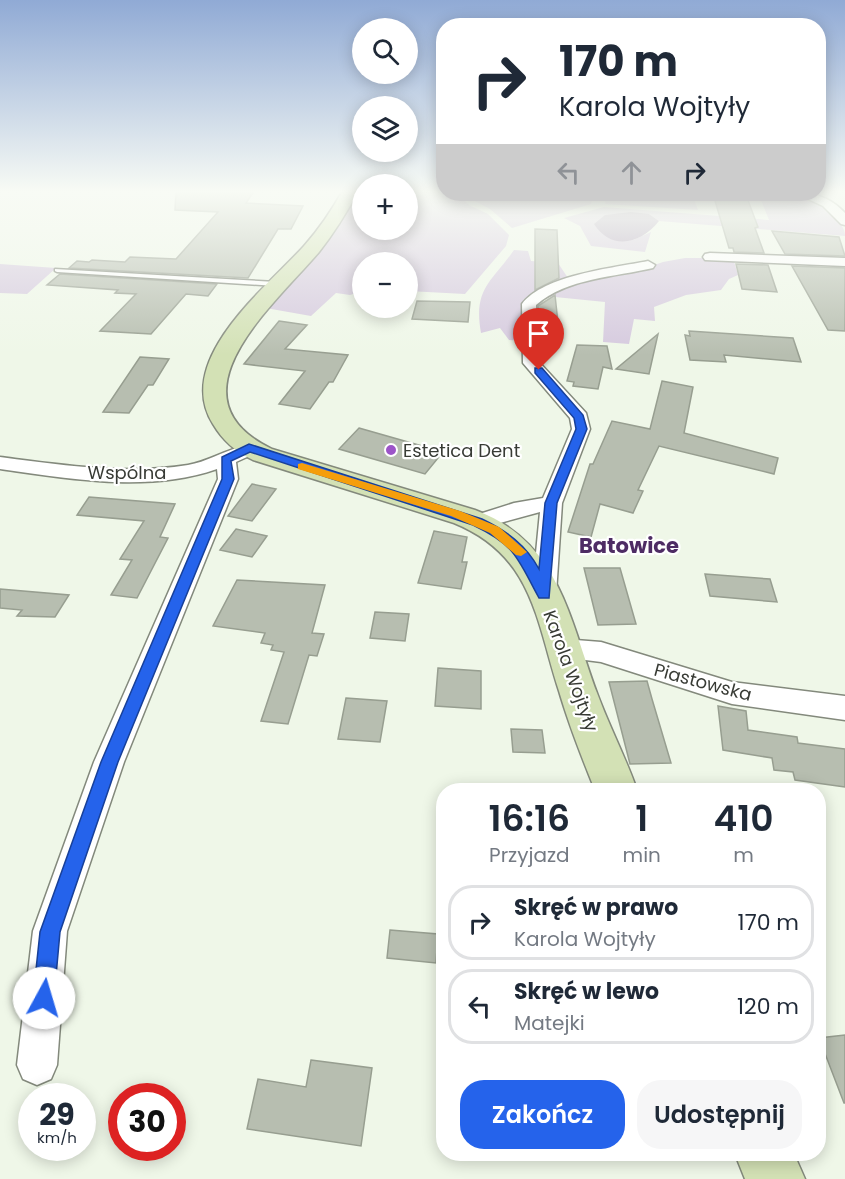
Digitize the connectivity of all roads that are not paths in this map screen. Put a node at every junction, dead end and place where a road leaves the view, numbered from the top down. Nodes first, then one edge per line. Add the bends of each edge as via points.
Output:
1 (314, 245) edge
2 (710, 257) dead end
3 (845, 262) edge
4 (648, 265) dead end
5 (57, 270) dead end
6 (276, 284) junction
7 (237, 453) junction
8 (0, 463) edge
9 (551, 503) junction
10 (478, 522) junction
11 (544, 594) junction
12 (563, 649) junction
13 (845, 708) edge
14 (613, 783) edge
15 (37, 1065) dead end
16 (767, 1161) edge
17 (775, 1179) edge

1 - 6 street, Karola Wojtyły
2 - 3 street
4 - 9 street via 608,272 542,294 529,303 531,363 579,417 581,429
5 - 6 lane
6 - 7 street, Karola Wojtyły via 231,338 215,383 219,412
7 - 8 street, Wspólna via 186,472 68,472
7 - 10 street, Karola Wojtyły via 288,462
7 - 15 street via 109,762 50,932
9 - 10 street
9 - 11 street
10 - 11 street, Karola Wojtyły via 518,547
11 - 12 street, Karola Wojtyły
12 - 13 street, Piastowska via 601,652 732,693
12 - 14 street, Karola Wojtyły
16 - 17 street

